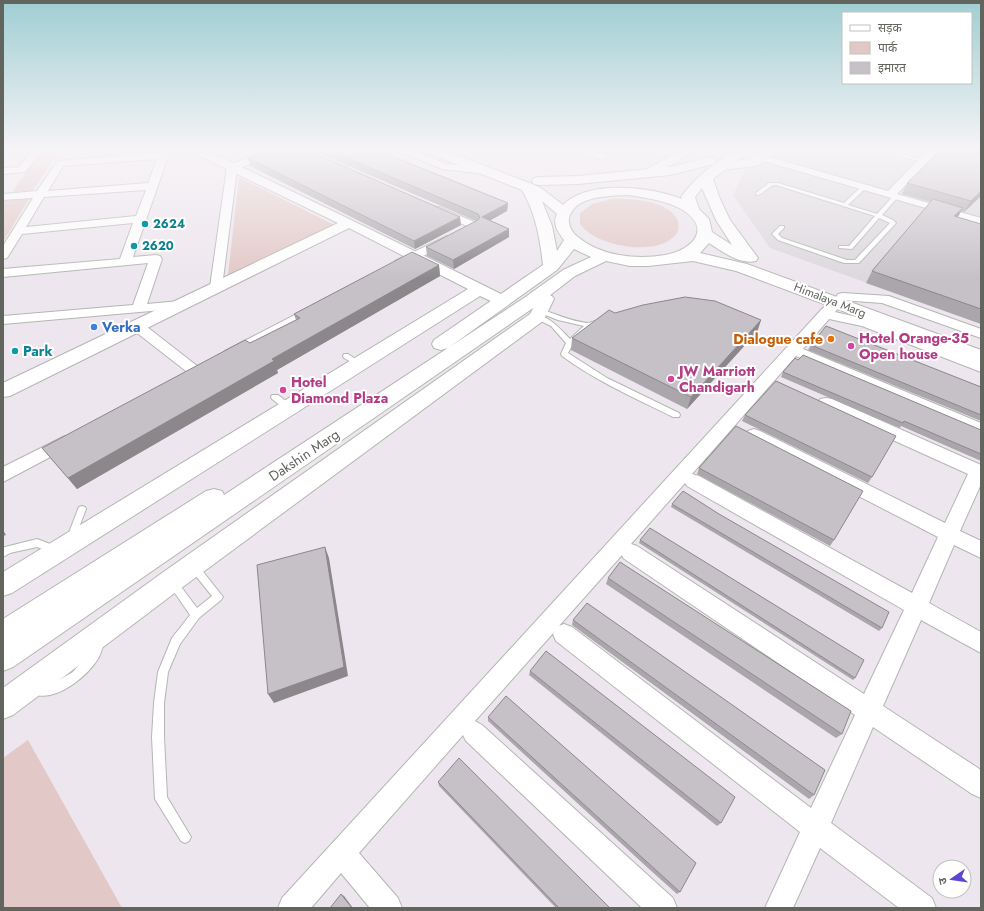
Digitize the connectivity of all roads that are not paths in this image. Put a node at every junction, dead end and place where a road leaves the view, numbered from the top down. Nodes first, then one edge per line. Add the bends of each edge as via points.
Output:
1 (41, 194) junction
2 (48, 194) edge
3 (150, 194) edge
4 (228, 194) edge
5 (287, 194) edge
6 (535, 194) edge
7 (543, 194) edge
8 (584, 194) edge
9 (607, 194) edge
10 (648, 194) edge
11 (690, 194) edge
12 (711, 194) edge
13 (807, 194) edge
14 (857, 194) edge
15 (885, 194) edge
16 (895, 194) edge
17 (593, 195) junction
18 (893, 196) junction
19 (3, 197) edge
20 (845, 205) junction
21 (431, 206) edge
22 (693, 211) junction
23 (564, 213) junction
24 (879, 216) junction
25 (141, 219) junction
26 (981, 221) edge
27 (348, 223) junction
28 (782, 227) dead end
29 (18, 231) junction
30 (706, 234) junction
31 (572, 240) junction
32 (841, 247) dead end
33 (3, 255) edge
34 (414, 256) junction
35 (605, 256) junction
36 (677, 257) junction
37 (125, 262) junction
38 (746, 263) junction
39 (560, 270) junction
40 (386, 271) edge
41 (3, 273) edge
42 (216, 287) junction
43 (480, 290) junction
44 (329, 301) edge
45 (503, 301) junction
46 (835, 304) junction
47 (180, 305) junction
48 (139, 308) junction
49 (542, 312) junction
50 (608, 318) edge
51 (3, 320) edge
52 (588, 325) junction
53 (137, 326) junction
54 (981, 334) edge
55 (569, 342) junction
56 (981, 348) edge
57 (794, 350) junction
58 (981, 356) edge
59 (981, 367) edge
60 (196, 372) junction
61 (182, 380) edge
62 (3, 391) edge
63 (815, 399) edge
64 (676, 415) dead end
65 (739, 427) edge
66 (981, 430) edge
67 (79, 435) edge
68 (980, 472) edge
69 (3, 475) edge
70 (693, 481) dead end
71 (82, 508) dead end
72 (950, 534) junction
73 (63, 548) junction
74 (981, 550) edge
75 (630, 552) dead end
76 (3, 553) edge
77 (193, 566) junction
78 (172, 581) junction
79 (3, 585) edge
80 (917, 607) junction
81 (196, 615) junction
82 (3, 634) edge
83 (564, 634) dead end
84 (981, 643) edge
85 (3, 657) edge
86 (3, 705) edge
87 (869, 712) junction
88 (474, 733) dead end
89 (981, 785) edge
90 (816, 828) junction
91 (185, 837) dead end
92 (342, 853) junction
93 (292, 908) edge
94 (388, 908) edge
95 (663, 908) edge
96 (779, 908) edge
97 (922, 908) edge

1 - 2 street
1 - 19 street
1 - 29 street
3 - 25 street
4 - 42 street
5 - 27 street
6 - 39 main road
7 - 23 main road
8 - 17 main road
9 - 17 main road
10 - 22 main road via 680,203
11 - 22 main road via 688,197
12 - 38 main road
13 - 20 lane
14 - 20 lane
15 - 18 street
16 - 18 street
17 - 23 main road via 580,199
18 - 24 lane
18 - 26 street
20 - 24 lane
21 - 34 street via 474,225
22 - 30 main road via 700,218
23 - 31 main road via 563,226
24 - 28 lane via 893,223 857,262 846,262 780,239 775,234
24 - 32 lane via 850,248
25 - 29 street
25 - 37 street
27 - 34 street
27 - 42 street
29 - 33 street
30 - 36 main road via 692,251
30 - 38 main road, Himalaya Marg
31 - 35 main road
31 - 39 main road, Dakshin Marg
34 - 40 street
34 - 43 street
35 - 36 main road via 642,261
35 - 39 main road, Dakshin Marg
36 - 38 main road, Himalaya Marg via 693,256
37 - 41 street
37 - 48 street via 156,259
38 - 39 main road via 595,271
38 - 46 main road, Himalaya Marg
39 - 45 main road, Dakshin Marg
39 - 49 main road, Dakshin Marg
42 - 47 street
43 - 45 street
43 - 73 street via 353,360 282,403
44 - 60 street
45 - 82 main road, Dakshin Marg via 323,427
46 - 54 street via 884,299
46 - 56 main road, Himalaya Marg
46 - 57 street
46 - 58 main road, Himalaya Marg
46 - 59 street via 838,318 865,323
47 - 48 street
47 - 53 street
48 - 51 street
49 - 52 lane
49 - 55 lane
49 - 77 street
49 - 85 main road, Dakshin Marg via 345,427
50 - 52 lane
52 - 55 lane
53 - 60 street
53 - 62 street
55 - 64 lane via 564,354 573,361
57 - 66 street
57 - 92 street
60 - 61 street
63 - 68 street
65 - 72 street
67 - 69 street
68 - 72 street
70 - 80 street
71 - 73 lane
72 - 74 street
72 - 80 street
73 - 76 lane via 37,543
73 - 79 street
75 - 87 street
77 - 78 street
77 - 81 lane via 218,597
78 - 81 lane
78 - 86 street
80 - 84 street
80 - 87 street
81 - 91 lane via 173,647 163,672 159,703 160,799
83 - 90 street
87 - 89 street
87 - 90 street
88 - 95 street
90 - 96 street
90 - 97 street
92 - 93 street
92 - 94 street

